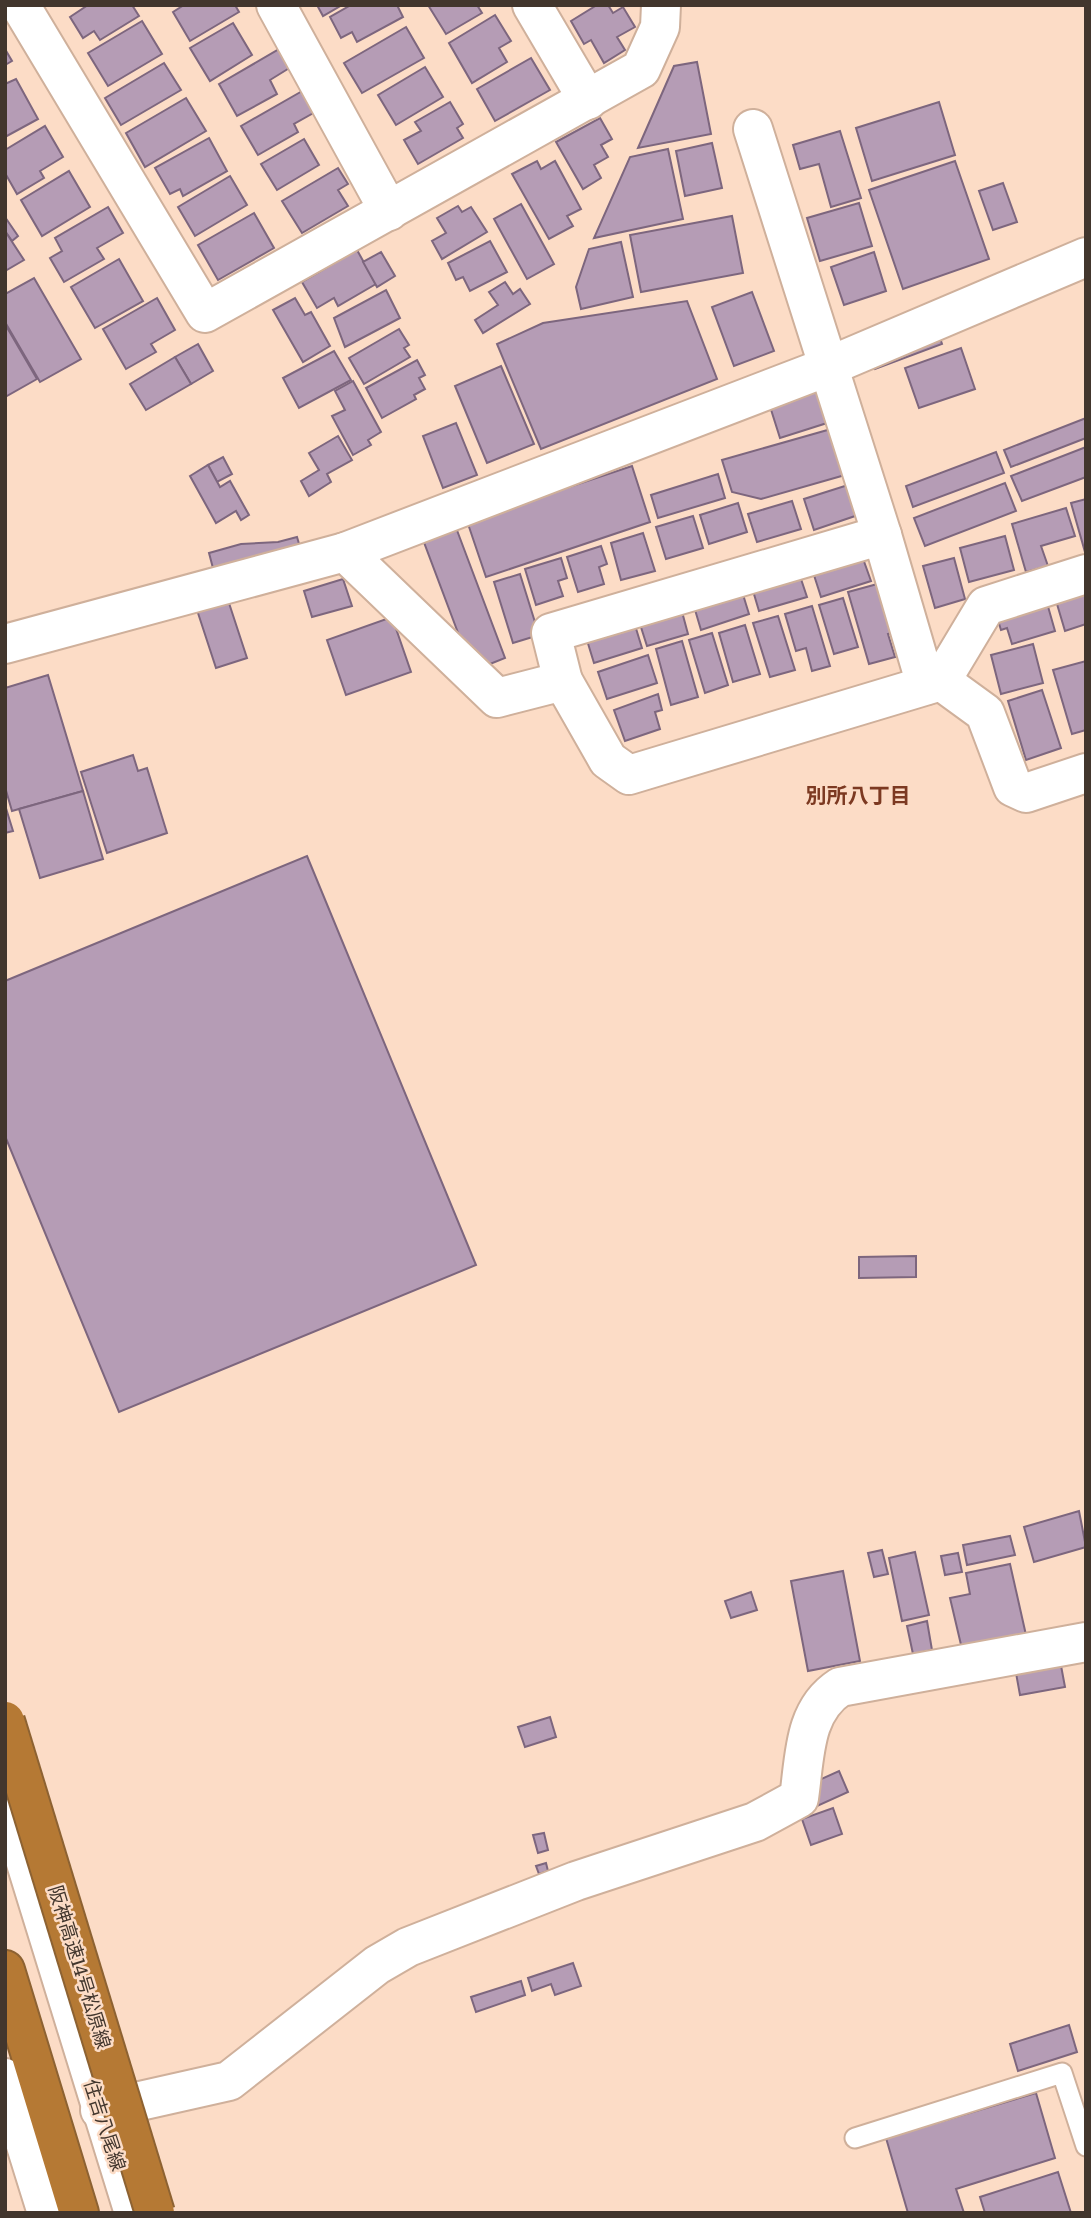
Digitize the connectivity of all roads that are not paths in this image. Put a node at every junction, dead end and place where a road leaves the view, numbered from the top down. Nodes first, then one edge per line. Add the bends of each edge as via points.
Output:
1 (20, 5) edge
2 (276, 5) edge
3 (532, 5) edge
4 (661, 5) edge
5 (587, 100) junction
6 (753, 129) dead end
7 (389, 211) junction
8 (1086, 257) edge
9 (827, 367) junction
10 (882, 535) junction
11 (345, 552) junction
12 (1086, 574) edge
13 (5, 644) edge
14 (563, 681) junction
15 (934, 683) junction
16 (1086, 773) edge
17 (1086, 1642) edge
18 (5, 1721) edge
19 (5, 1795) edge
20 (5, 1970) edge
21 (5, 2078) edge
22 (100, 2110) junction
23 (855, 2138) dead end
24 (1086, 2146) edge
25 (47, 2213) edge
26 (79, 2213) edge
27 (134, 2213) edge
28 (155, 2213) edge

1 - 7 street via 205,313
2 - 7 street
3 - 5 street
4 - 5 street via 660,27 641,69
5 - 7 street
6 - 9 street
8 - 9 street
9 - 10 street
9 - 11 street
10 - 14 street via 551,633
10 - 15 street
11 - 13 street
11 - 14 street via 497,698
12 - 15 street via 986,606
14 - 15 street via 608,760 629,775
15 - 16 street via 985,713 1013,787 1026,793
17 - 22 street via 840,1687 822,1698 808,1731 799,1798 755,1822 576,1881 408,1947 377,1965 229,2081
18 - 28 highway, 阪神高速14号松原線, bridge
19 - 22 street, 住吉八尾線
20 - 26 highway
21 - 25 street
22 - 27 street, 住吉八尾線
23 - 24 lane via 1062,2073

